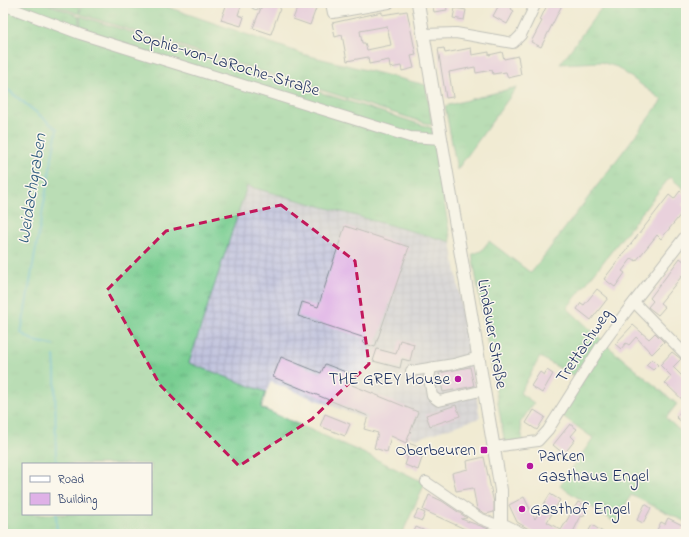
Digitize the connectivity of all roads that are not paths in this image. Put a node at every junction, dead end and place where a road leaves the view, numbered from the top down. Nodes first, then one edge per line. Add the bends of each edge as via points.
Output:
1 (331, 3) edge
2 (389, 3) edge
3 (418, 3) edge
4 (536, 3) edge
5 (3, 5) edge
6 (424, 34) junction
7 (442, 139) junction
8 (686, 235) edge
9 (682, 247) edge
10 (634, 302) junction
11 (686, 355) edge
12 (479, 356) junction
13 (431, 368) junction
14 (411, 371) dead end
15 (484, 390) junction
16 (494, 447) junction
17 (426, 482) dead end
18 (500, 530) edge
19 (524, 534) edge

1 - 2 street via 333,13
3 - 6 main road, Lindauer Straße
4 - 6 street via 522,35 513,43 456,33
5 - 7 street, Sophie-von-LaRoche-Straße via 80,34 410,137
6 - 7 main road, Lindauer Straße
7 - 12 main road, Lindauer Straße
8 - 9 street, Trettachweg
9 - 10 street, Trettachweg
10 - 11 street
10 - 16 street, Trettachweg via 601,346 548,430 538,441
12 - 13 street
12 - 15 main road, Lindauer Straße
13 - 14 street
13 - 15 street via 429,378 432,396 439,401
15 - 16 main road, Lindauer Straße
16 - 18 main road, Lindauer Straße via 501,490
17 - 18 street
18 - 19 street via 517,529

